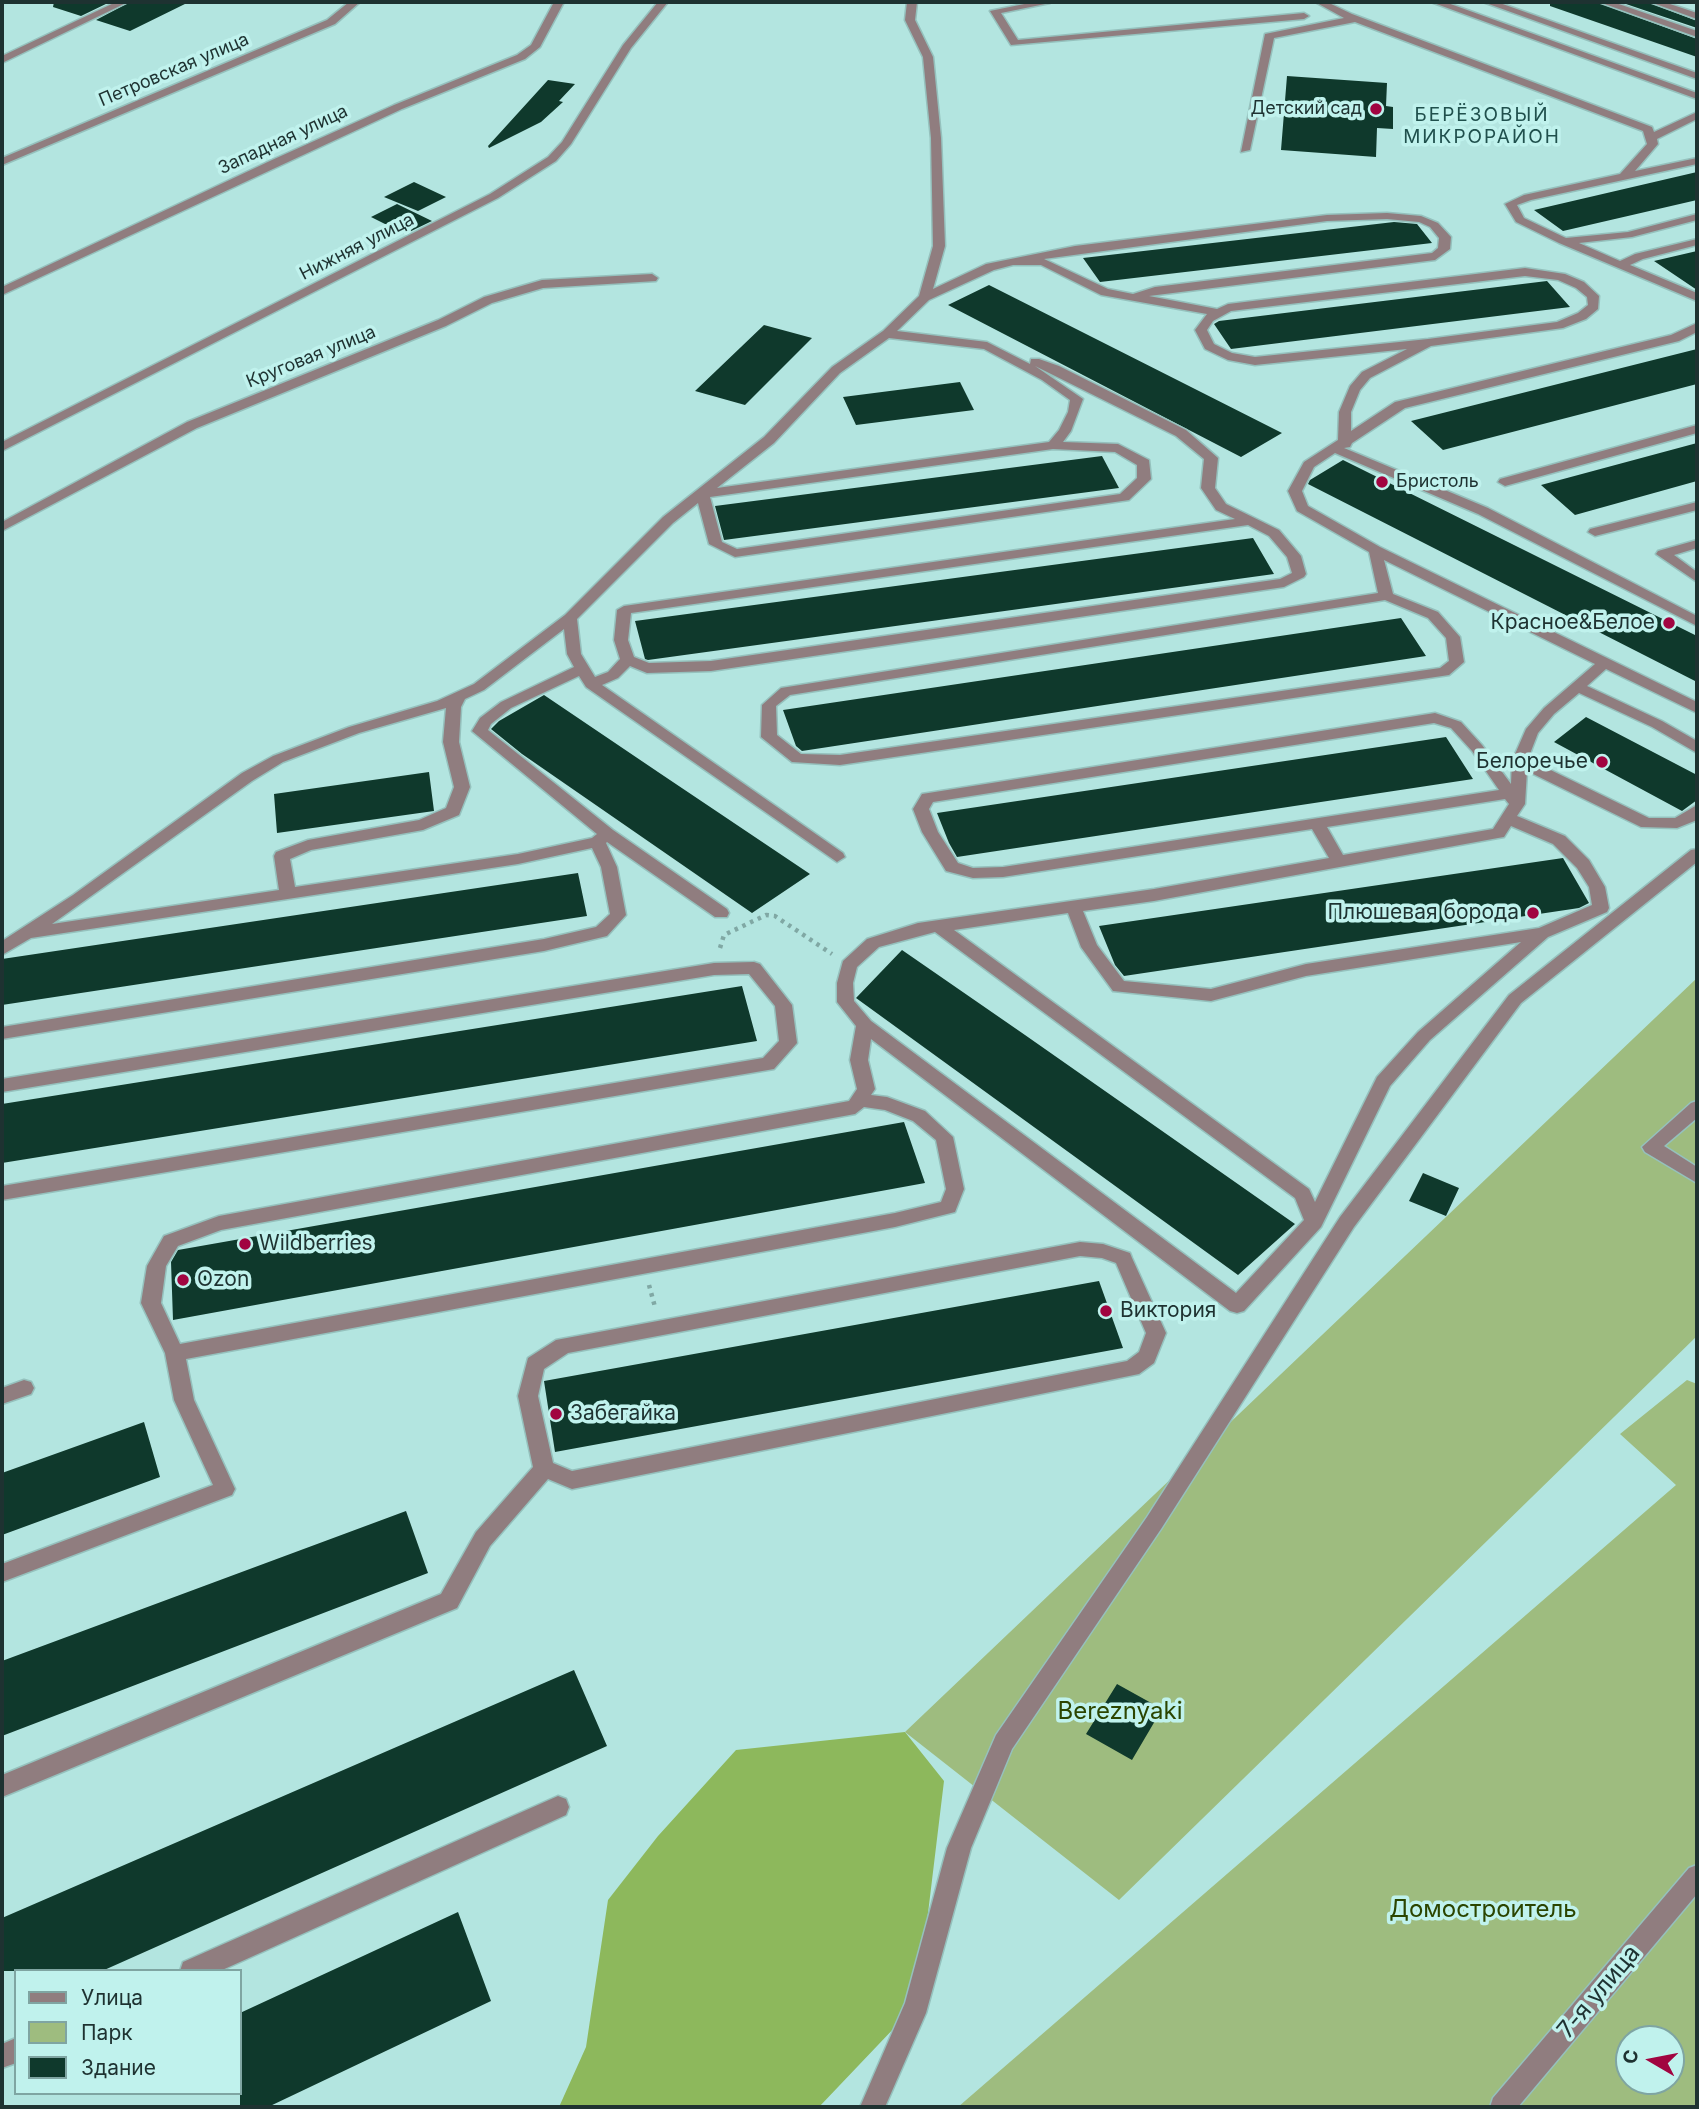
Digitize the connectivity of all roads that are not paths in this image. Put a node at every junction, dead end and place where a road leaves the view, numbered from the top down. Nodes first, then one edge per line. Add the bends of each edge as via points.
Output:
1 (122, 2) edge
2 (355, 2) edge
3 (559, 2) edge
4 (663, 2) edge
5 (912, 2) edge
6 (1321, 2) edge
7 (1436, 2) edge
8 (1488, 2) edge
9 (1604, 2) edge
10 (1655, 2) edge
11 (1048, 3) edge
12 (1304, 16) dead end
13 (1697, 16) edge
14 (1355, 19) junction
15 (1697, 34) edge
16 (2, 60) edge
17 (1697, 76) edge
18 (1697, 96) edge
19 (1697, 116) edge
20 (1652, 136) junction
21 (1245, 150) dead end
22 (1697, 160) edge
23 (2, 162) edge
24 (1624, 176) junction
25 (1697, 217) edge
26 (1563, 241) junction
27 (1697, 242) edge
28 (1013, 261) junction
29 (1620, 265) junction
30 (652, 278) dead end
31 (2, 291) edge
32 (1695, 294) edge
33 (925, 297) junction
34 (1135, 297) junction
35 (1220, 313) junction
36 (1697, 327) edge
37 (887, 334) junction
38 (1428, 343) junction
39 (987, 346) junction
40 (1697, 429) edge
41 (1053, 445) junction
42 (1340, 446) junction
43 (2, 447) edge
44 (1506, 482) dead end
45 (702, 494) junction
46 (1697, 506) edge
47 (1249, 521) junction
48 (2, 527) edge
49 (1595, 532) dead end
50 (1697, 544) edge
51 (1375, 550) junction
52 (1697, 578) edge
53 (1386, 596) junction
54 (570, 618) junction
55 (1697, 622) edge
56 (628, 660) junction
57 (1606, 663) junction
58 (582, 669) junction
59 (591, 684) junction
60 (1578, 687) junction
61 (459, 696) junction
62 (1697, 708) edge
63 (1697, 748) edge
64 (1520, 761) junction
65 (1513, 798) junction
66 (1697, 810) edge
67 (1507, 818) junction
68 (1317, 824) junction
69 (602, 838) junction
70 (1697, 853) edge
71 (837, 857) dead end
72 (1339, 862) junction
73 (288, 894) junction
74 (1073, 906) junction
75 (721, 913) dead end
76 (938, 926) junction
77 (1542, 933) junction
78 (26, 934) junction
79 (2, 949) edge
80 (865, 1025) junction
81 (2, 1033) edge
82 (2, 1085) edge
83 (860, 1100) junction
84 (1697, 1108) edge
85 (1697, 1176) edge
86 (2, 1193) edge
87 (1314, 1222) junction
88 (1141, 1232) junction
89 (1123, 1258) junction
90 (175, 1353) junction
91 (24, 1388) dead end
92 (2, 1396) edge
93 (544, 1469) junction
94 (2, 1573) edge
95 (2, 1786) edge
96 (558, 1807) dead end
97 (1697, 1877) edge
98 (196, 1969) edge
99 (872, 2107) edge
100 (1502, 2107) edge

1 - 16 street
2 - 23 street, Петровская улица via 331,22
3 - 31 street, Западная улица via 535,47 521,57 349,129
4 - 43 street, Нижняя улица via 552,159 494,196
5 - 33 street via 909,20 928,57 936,138 939,246
6 - 14 street
7 - 18 street
8 - 17 street
9 - 15 street
10 - 13 street
11 - 12 street via 995,11 1015,43
14 - 20 street via 1648,129
14 - 21 street via 1269,36
19 - 20 street
20 - 24 street via 1653,144
22 - 24 street
24 - 26 street via 1511,204 1520,220
25 - 26 street via 1628,235
26 - 29 street
27 - 29 street
28 - 33 street
28 - 34 street via 1044,262 1105,292
28 - 34 street via 1327,218 1421,219 1445,237 1444,249 1435,256
29 - 32 street
30 - 48 street, Круговая улица via 542,284 488,300 192,425
33 - 37 street
34 - 35 street
35 - 38 street via 1209,318 1201,330 1209,346 1228,356 1255,361
35 - 38 street via 1228,308 1525,272 1561,277 1593,296 1594,306 1559,325
36 - 42 street via 1675,338 1400,405
37 - 39 street
37 - 45 street via 836,370 769,440
38 - 42 street via 1366,375 1354,389
39 - 41 street via 1077,399 1065,431
39 - 47 street via 1055,369 1181,433 1211,458 1208,488 1221,507
40 - 44 street
41 - 45 street
41 - 45 street via 1118,448 1144,463 1144,479 1124,497 735,553 716,544
42 - 51 street via 1309,465 1295,491 1302,508
42 - 55 street via 1483,511
45 - 54 street via 668,520
46 - 49 street
47 - 56 street via 624,610 621,640
47 - 56 street via 1274,533 1294,556 1298,574 1284,583 711,666 648,668
50 - 52 street via 1663,554
51 - 53 street
51 - 57 street
53 - 53 street via 786,691 769,705 769,737 797,759 840,760 1444,672 1457,662 1453,637 1433,615
54 - 58 street via 574,654
54 - 61 street via 479,687
56 - 59 street via 613,675
57 - 60 street
57 - 62 street
58 - 59 street
58 - 69 street via 506,705 485,720 480,731
59 - 71 street
60 - 63 street
60 - 64 street via 1531,732
61 - 73 street via 451,742 462,788 453,811 423,825 308,845 282,856
61 - 78 street via 278,759
64 - 65 street
64 - 66 street via 1647,823 1677,823
65 - 67 street
65 - 68 street
65 - 68 street via 1457,725 1435,718 928,798 921,809 952,867 973,873
67 - 72 street via 1499,833
67 - 77 street via 1559,840 1583,864 1597,887 1601,908
68 - 72 street
69 - 73 street via 518,859
69 - 75 street
69 - 81 street via 618,915 601,932
70 - 99 street via 1515,999 1347,1222 1154,1523 1004,1742 959,1848 917,2004
72 - 74 street
73 - 78 street
74 - 76 street
74 - 77 street via 1089,947 1119,987 1212,995 1306,970
76 - 80 street via 873,943 849,965 846,1002
76 - 87 street via 1302,1194
77 - 87 street via 1423,1036 1383,1082
78 - 79 street
80 - 83 street via 859,1060 866,1089
80 - 88 street
82 - 86 street via 714,969 754,968 783,1005 788,1043 768,1064
83 - 90 street via 855,1107 219,1223 171,1241 157,1266 151,1303
83 - 90 street via 919,1116 944,1137 955,1189 948,1207
84 - 85 street via 1651,1147
87 - 88 street via 1237,1305
88 - 89 street
89 - 93 street via 1080,1249 563,1346 535,1364 528,1396
89 - 93 street via 1156,1332 1147,1357 1132,1368 572,1480
90 - 94 street via 184,1400 225,1489
91 - 92 street
93 - 95 street via 483,1539 449,1601
96 - 98 street
97 - 100 street, 7-я улица

